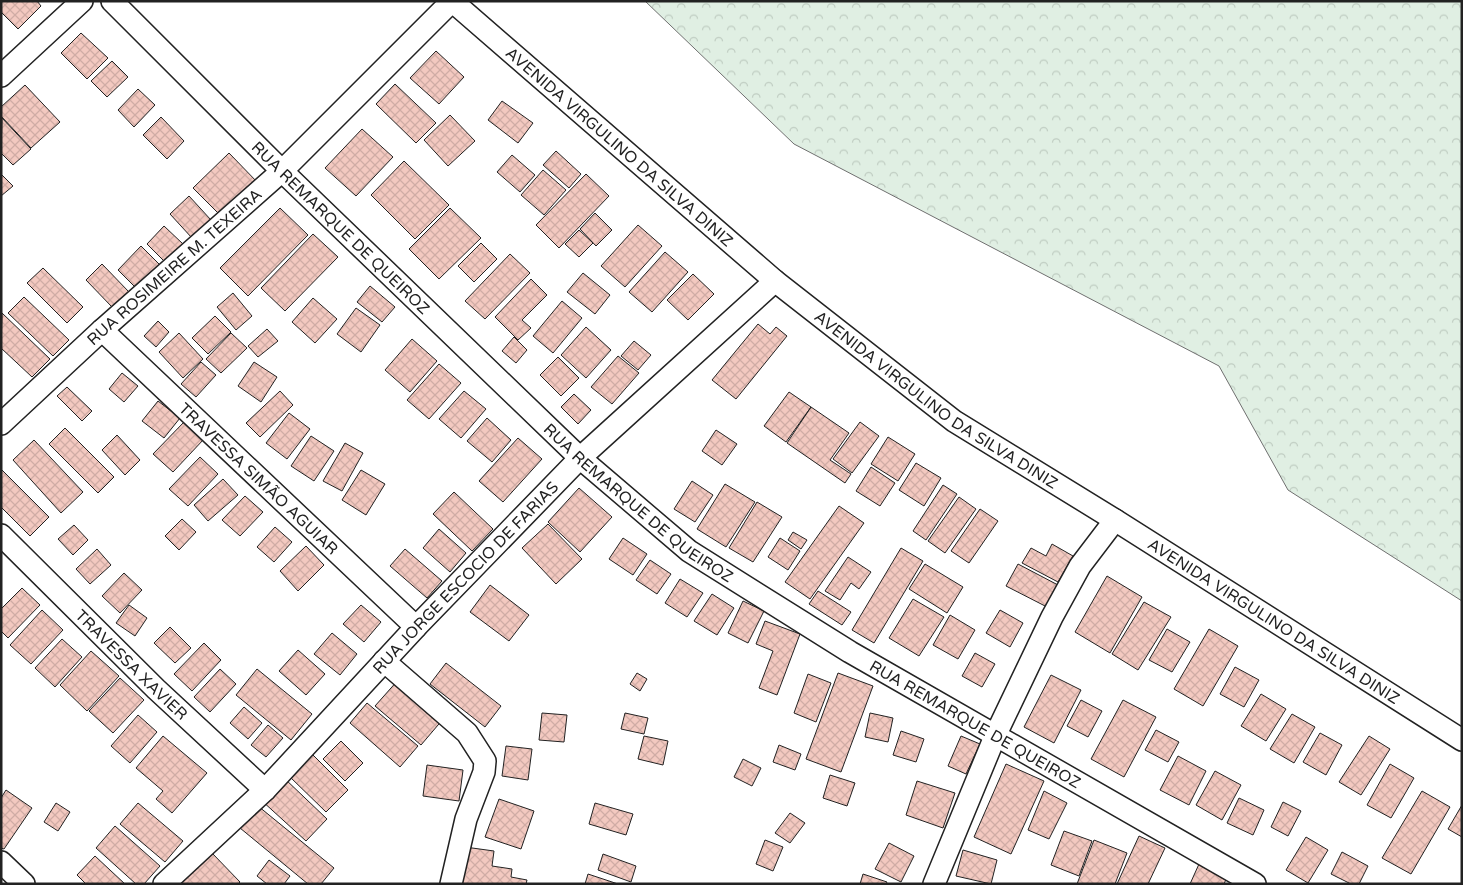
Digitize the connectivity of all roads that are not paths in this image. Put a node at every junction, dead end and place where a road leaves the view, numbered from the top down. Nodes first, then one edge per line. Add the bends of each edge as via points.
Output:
1 (82, 1) edge
2 (112, 1) edge
3 (452, 1) edge
4 (1, 76) edge
5 (282, 171) junction
6 (775, 281) junction
7 (102, 330) junction
8 (1, 424) edge
9 (580, 458) junction
10 (1115, 520) junction
11 (1, 535) edge
12 (416, 627) junction
13 (384, 661) junction
14 (996, 734) junction
15 (1462, 740) edge
16 (265, 790) junction
17 (1, 862) edge
18 (24, 884) edge
19 (164, 884) edge
20 (451, 884) edge
21 (934, 884) edge
22 (1255, 884) edge

1 - 4 street
2 - 5 street, RUA REMARQUE DE QUEIROZ
3 - 5 street, RUA ROSIMEIRE M. TEXEIRA
3 - 6 street, AVENIDA VIRGULINO DA SILVA DINIZ
5 - 7 street, RUA ROSIMEIRE M. TEXEIRA
5 - 9 street, RUA REMARQUE DE QUEIROZ
6 - 9 street, RUA JORGE ESCOCIO DE FARIAS
6 - 10 street, AVENIDA VIRGULINO DA SILVA DINIZ via 954,421
7 - 8 street, RUA ROSIMEIRE M. TEXEIRA
7 - 12 street, TRAVESSA SIMÃO AGUIAR
9 - 12 street, RUA JORGE ESCOCIO DE FARIAS
9 - 14 street, RUA REMARQUE DE QUEIROZ via 689,551 850,652
10 - 14 street via 1080,566
10 - 15 street, AVENIDA VIRGULINO DA SILVA DINIZ
11 - 16 street, TRAVESSA XAVIER via 156,689
12 - 13 street, RUA JORGE ESCOCIO DE FARIAS
13 - 16 street, RUA JORGE ESCOCIO DE FARIAS
13 - 20 street via 467,733 485,761 466,819
14 - 21 street
14 - 22 street, RUA REMARQUE DE QUEIROZ
16 - 19 street, RUA JORGE ESCOCIO DE FARIAS
17 - 18 street

